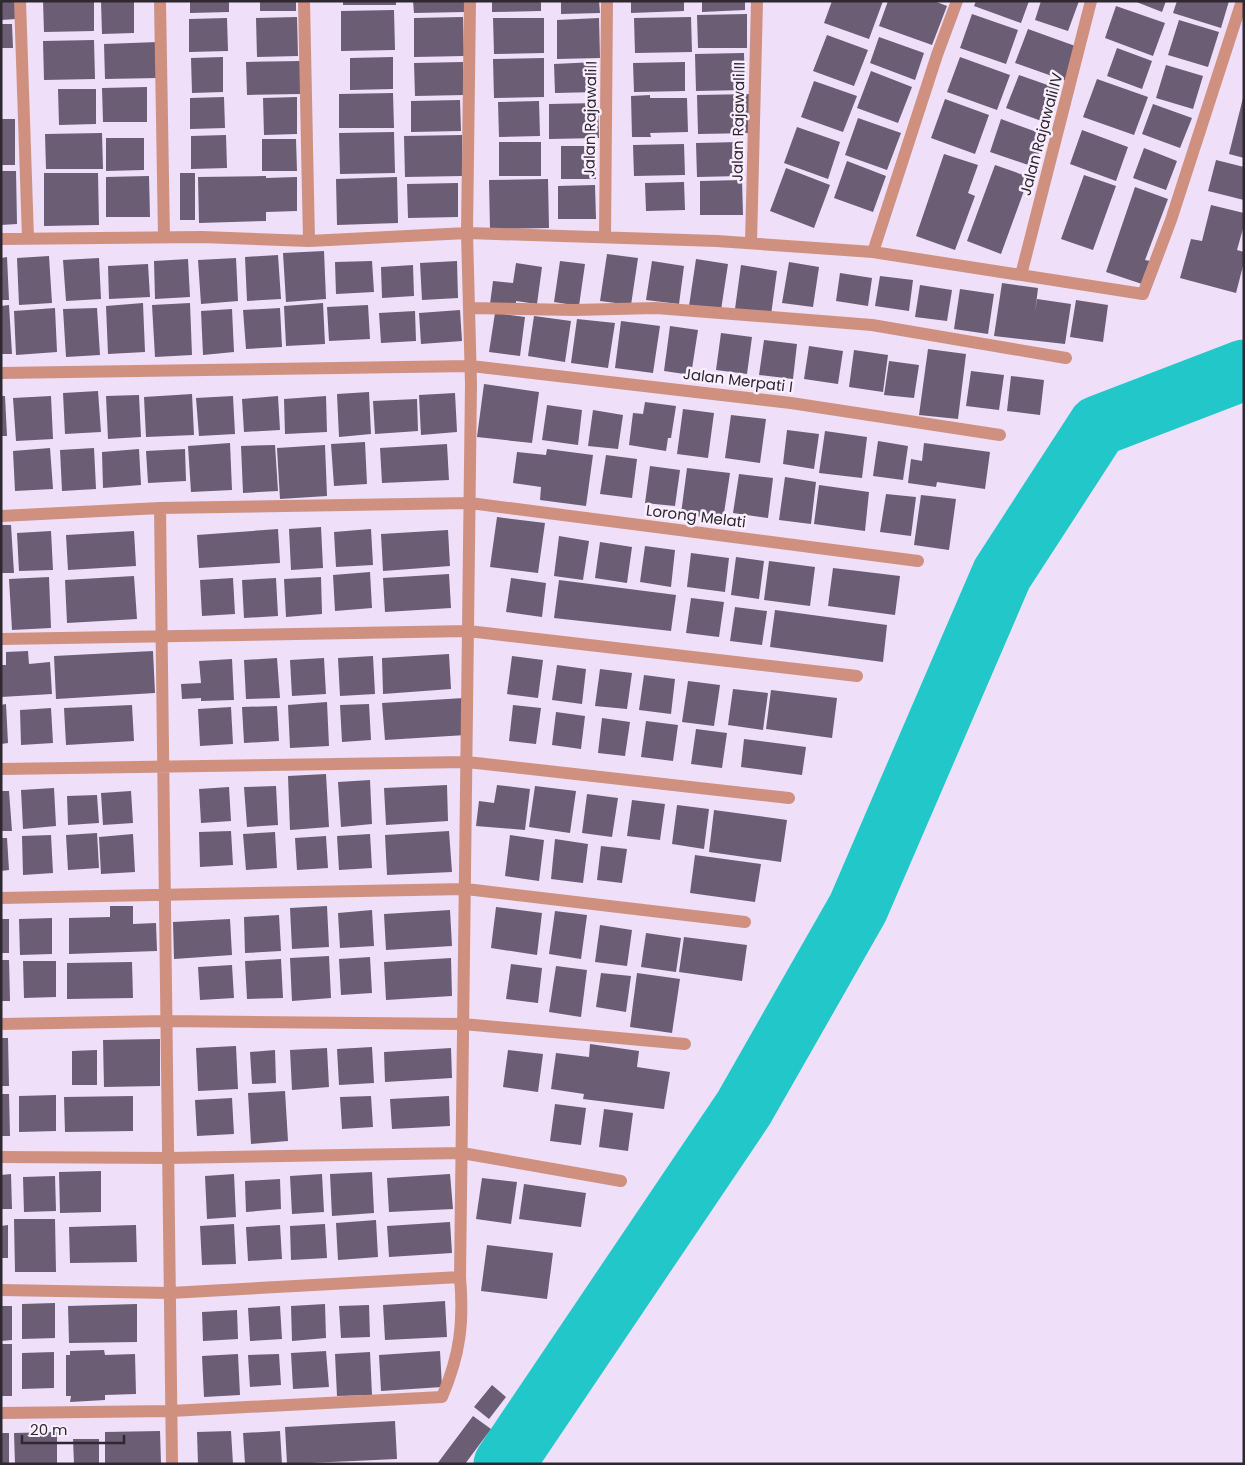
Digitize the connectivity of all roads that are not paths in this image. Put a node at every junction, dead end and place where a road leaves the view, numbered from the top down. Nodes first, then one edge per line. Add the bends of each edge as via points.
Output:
1 (20, 1) edge
2 (160, 1) edge
3 (304, 1) edge
4 (470, 1) edge
5 (607, 1) edge
6 (757, 1) edge
7 (957, 1) edge
8 (1091, 1) edge
9 (1242, 1) edge
10 (467, 233) junction
11 (605, 237) junction
12 (28, 238) junction
13 (164, 238) junction
14 (1, 239) edge
15 (309, 241) junction
16 (751, 243) junction
17 (873, 252) junction
18 (1021, 275) junction
19 (470, 308) junction
20 (1066, 358) dead end
21 (471, 366) junction
22 (1, 373) edge
23 (1000, 435) dead end
24 (470, 504) junction
25 (160, 508) junction
26 (1, 516) edge
27 (918, 561) dead end
28 (468, 631) junction
29 (161, 636) junction
30 (1, 639) edge
31 (856, 676) dead end
32 (467, 762) junction
33 (163, 766) junction
34 (1, 769) edge
35 (789, 798) dead end
36 (466, 889) junction
37 (164, 895) junction
38 (1, 898) edge
39 (745, 922) dead end
40 (166, 1020) junction
41 (1, 1024) edge
42 (464, 1024) junction
43 (685, 1044) dead end
44 (462, 1153) junction
45 (1, 1157) edge
46 (168, 1158) junction
47 (621, 1181) dead end
48 (460, 1277) junction
49 (1, 1290) edge
50 (170, 1293) junction
51 (171, 1410) junction
52 (1, 1412) edge
53 (172, 1464) edge

1 - 12 street
2 - 13 street
3 - 15 street
4 - 10 street
5 - 11 street, Jalan Rajawali I
6 - 16 street, Jalan Rajawali II
7 - 17 street
8 - 18 street, Jalan Rajawali IV
9 - 18 street via 1143,294
10 - 11 street
10 - 15 street
10 - 19 street
11 - 16 street
12 - 13 street
12 - 14 street
13 - 15 street
16 - 17 street
17 - 18 street
19 - 20 street via 656,308 872,325
19 - 21 street
21 - 22 street, Jalan Merpati I
21 - 23 street, Jalan Merpati I via 791,403
21 - 24 street
24 - 25 street, Lorong Melati
24 - 27 street, Lorong Melati
24 - 28 street
25 - 26 street, Lorong Melati
25 - 29 street
28 - 29 street
28 - 31 street
28 - 32 street
29 - 30 street
29 - 33 street
32 - 33 street
32 - 35 street
32 - 36 street
33 - 34 street
33 - 37 street
36 - 37 street
36 - 39 street
36 - 42 street
37 - 38 street
37 - 40 street
40 - 41 street
40 - 42 street
40 - 46 street
42 - 43 street
42 - 44 street
44 - 46 street
44 - 47 street
44 - 48 street
45 - 46 street
46 - 50 street
48 - 50 street
48 - 51 street via 463,1311 460,1345 442,1397
49 - 50 street
50 - 51 street
51 - 52 street
51 - 53 street

